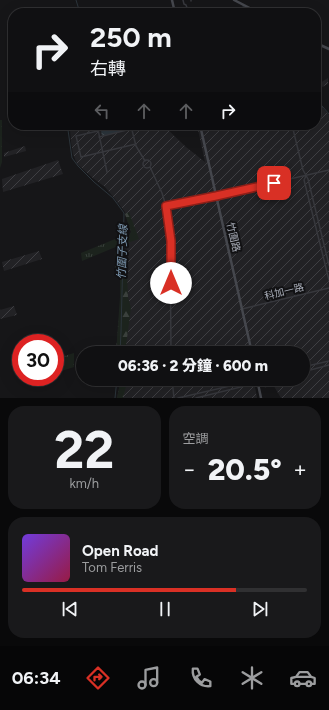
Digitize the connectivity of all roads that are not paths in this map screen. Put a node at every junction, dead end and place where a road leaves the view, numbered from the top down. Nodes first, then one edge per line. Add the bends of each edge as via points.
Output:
1 (234, 0) edge
2 (243, 0) edge
3 (243, 5) junction
4 (249, 8) edge
5 (89, 130) edge
6 (132, 130) joint
7 (201, 130) edge
8 (293, 130) edge
9 (98, 131) joint
10 (89, 133) junction
11 (99, 137) junction
12 (136, 144) junction
13 (103, 152) junction
14 (145, 161) junction
15 (150, 167) junction
16 (329, 170) edge
17 (107, 172) dead end
18 (306, 176) junction
19 (216, 196) junction
20 (166, 206) junction
21 (329, 265) edge
22 (329, 280) edge
23 (329, 288) edge
24 (242, 308) junction
25 (171, 346) edge
26 (250, 346) edge
27 (329, 361) edge
28 (310, 365) edge
29 (329, 365) edge
30 (310, 370) edge
31 (173, 386) edge
32 (231, 386) edge
33 (237, 386) edge
34 (259, 386) edge
35 (176, 398) edge
36 (196, 398) edge
37 (261, 398) edge

1 - 3 street
2 - 3 street
3 - 4 street
5 - 10 street
6 - 11 street
6 - 12 street
7 - 19 street, 竹圍路
8 - 18 street
9 - 10 street
9 - 11 street
10 - 13 street via 76,136 81,157
11 - 13 street
12 - 13 street
12 - 14 street
13 - 17 street
14 - 15 street via 151,162
14 - 15 street via 144,167
15 - 20 street
16 - 18 street
18 - 19 street
18 - 21 street
18 - 22 street via 304,180
19 - 20 street
19 - 24 street, 竹圍路
20 - 25 street via 171,241
23 - 24 street, 科加一路
24 - 26 street, 竹圍路
27 - 28 street
29 - 30 street
31 - 35 street
32 - 35 street
33 - 36 street
34 - 37 street

